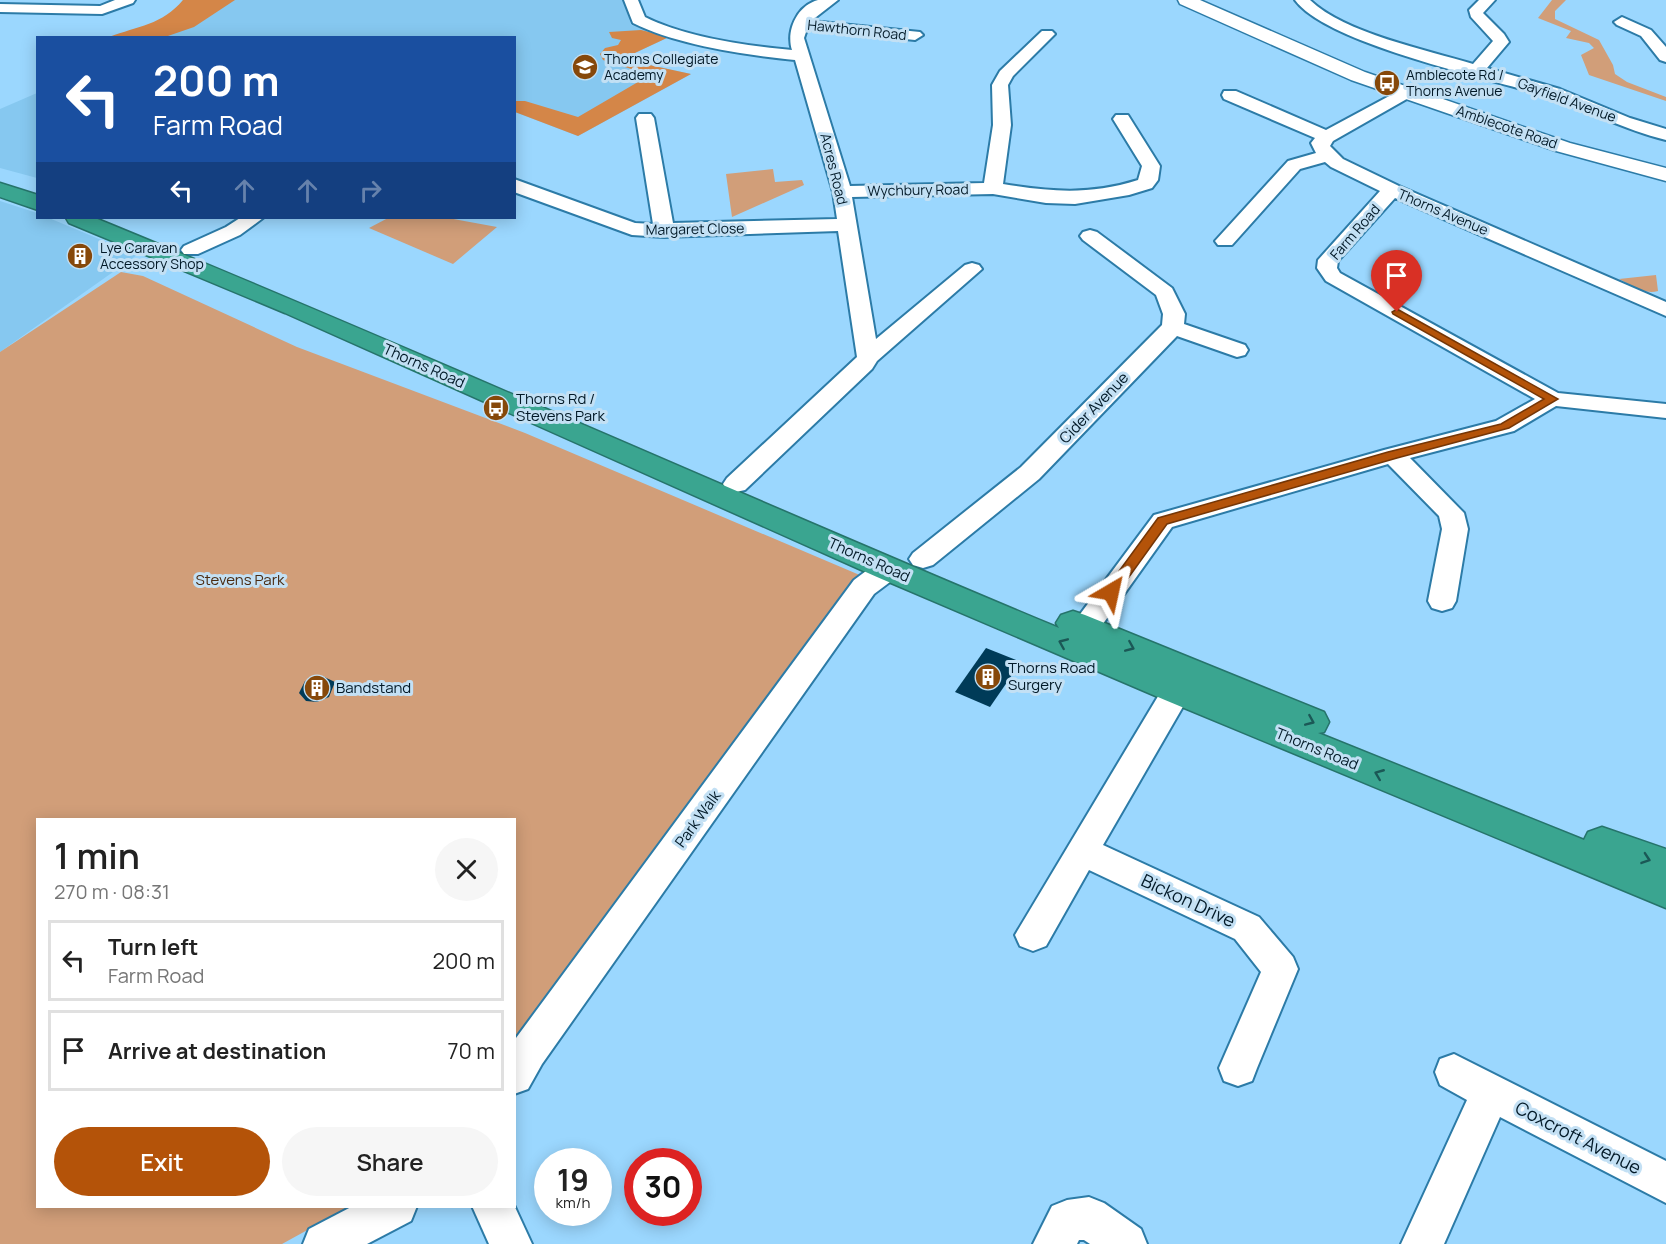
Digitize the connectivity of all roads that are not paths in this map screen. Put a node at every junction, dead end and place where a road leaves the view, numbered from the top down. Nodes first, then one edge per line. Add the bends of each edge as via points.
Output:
1 (128, 0) edge
2 (631, 0) edge
3 (831, 0) edge
4 (1186, 0) edge
5 (1302, 0) edge
6 (1484, 1) edge
7 (0, 8) edge
8 (1622, 22) dead end
9 (799, 24) junction
10 (1665, 31) edge
11 (1646, 33) junction
12 (915, 35) dead end
13 (1065, 38) dead end
14 (802, 56) junction
15 (1666, 57) edge
16 (1476, 70) junction
17 (1406, 92) junction
18 (1272, 94) dead end
19 (1230, 95) dead end
20 (1248, 103) junction
21 (645, 118) dead end
22 (1122, 119) dead end
23 (1666, 135) edge
24 (1327, 146) junction
25 (1666, 175) edge
26 (0, 178) edge
27 (516, 186) edge
28 (993, 188) junction
29 (0, 190) edge
30 (36, 190) edge
31 (1392, 190) junction
32 (842, 192) junction
33 (36, 202) edge
34 (79, 219) edge
35 (114, 219) edge
36 (251, 219) edge
37 (846, 225) junction
38 (664, 231) junction
39 (1225, 242) dead end
40 (1093, 244) dead end
41 (191, 250) junction
42 (972, 268) dead end
43 (1666, 308) edge
44 (1173, 327) junction
45 (1238, 350) dead end
46 (868, 357) junction
47 (1552, 399) junction
48 (1666, 411) edge
49 (1392, 455) junction
50 (736, 484) junction
51 (923, 560) junction
52 (888, 569) junction
53 (1442, 601) dead end
54 (1085, 628) junction
55 (1177, 691) junction
56 (1082, 851) junction
57 (1666, 866) edge
58 (1666, 891) edge
59 (1033, 934) dead end
60 (1238, 1068) dead end
61 (1454, 1072) dead end
62 (516, 1073) edge
63 (1491, 1092) junction
64 (1666, 1183) edge
65 (392, 1208) edge
66 (494, 1208) edge
67 (324, 1244) edge
68 (511, 1244) edge
69 (1054, 1244) edge
70 (1126, 1244) edge
71 (1422, 1244) edge

1 - 7 street via 102,10
2 - 14 street via 638,20 659,30 761,52
3 - 9 street
4 - 17 street, Amblecote Road via 1358,76
5 - 16 street, Gayfield Avenue via 1313,11 1364,37
6 - 16 street via 1476,14 1501,42
8 - 11 street
9 - 12 street, Hawthorn Road
9 - 14 street, Acres Road via 796,38
10 - 11 street
11 - 15 street
13 - 28 street via 1039,33 1000,85 1002,125
14 - 32 street, Acres Road
16 - 23 street, Gayfield Avenue via 1554,93
17 - 24 street
17 - 25 street, Amblecote Road via 1563,147
18 - 20 street
19 - 20 street, Thorns Avenue
20 - 24 street, Thorns Avenue
21 - 38 street
22 - 28 street, Wychbury Road via 1151,166 1145,184 1075,198
24 - 31 street, Thorns Avenue
24 - 39 street via 1294,165
26 - 30 highway
27 - 38 street, Margaret Close via 632,229
28 - 32 street, Wychbury Road
29 - 33 highway
31 - 43 street, Thorns Avenue
31 - 47 street, Farm Road via 1328,260 1327,268 1333,277
32 - 37 street, Acres Road
34 - 52 highway, Thorns Road via 294,308
35 - 41 highway, Thorns Road
36 - 41 street
37 - 38 street, Margaret Close
37 - 46 street, Acres Road
40 - 44 street via 1165,292 1174,314
41 - 50 highway, Thorns Road
42 - 46 street
44 - 45 street
44 - 51 street, Cider Avenue via 1030,473
46 - 50 street
47 - 48 street
47 - 49 street via 1505,426
49 - 53 street via 1451,513 1455,529
49 - 54 street via 1162,521
50 - 51 highway, Thorns Road
51 - 54 highway, Thorns Road
55 -> 52 highway, Thorns Road
52 - 62 street, Park Walk via 864,587
54 -> 57 highway, Thorns Road via 1616,849
55 - 56 street
58 -> 55 highway, Thorns Road
56 - 59 street
56 - 60 street, Bickon Drive via 1247,928 1280,969
61 - 63 street, Coxcroft Avenue
63 - 64 street, Coxcroft Avenue
63 - 71 street
65 - 67 street
66 - 68 street
69 - 70 street via 1067,1221 1089,1218

